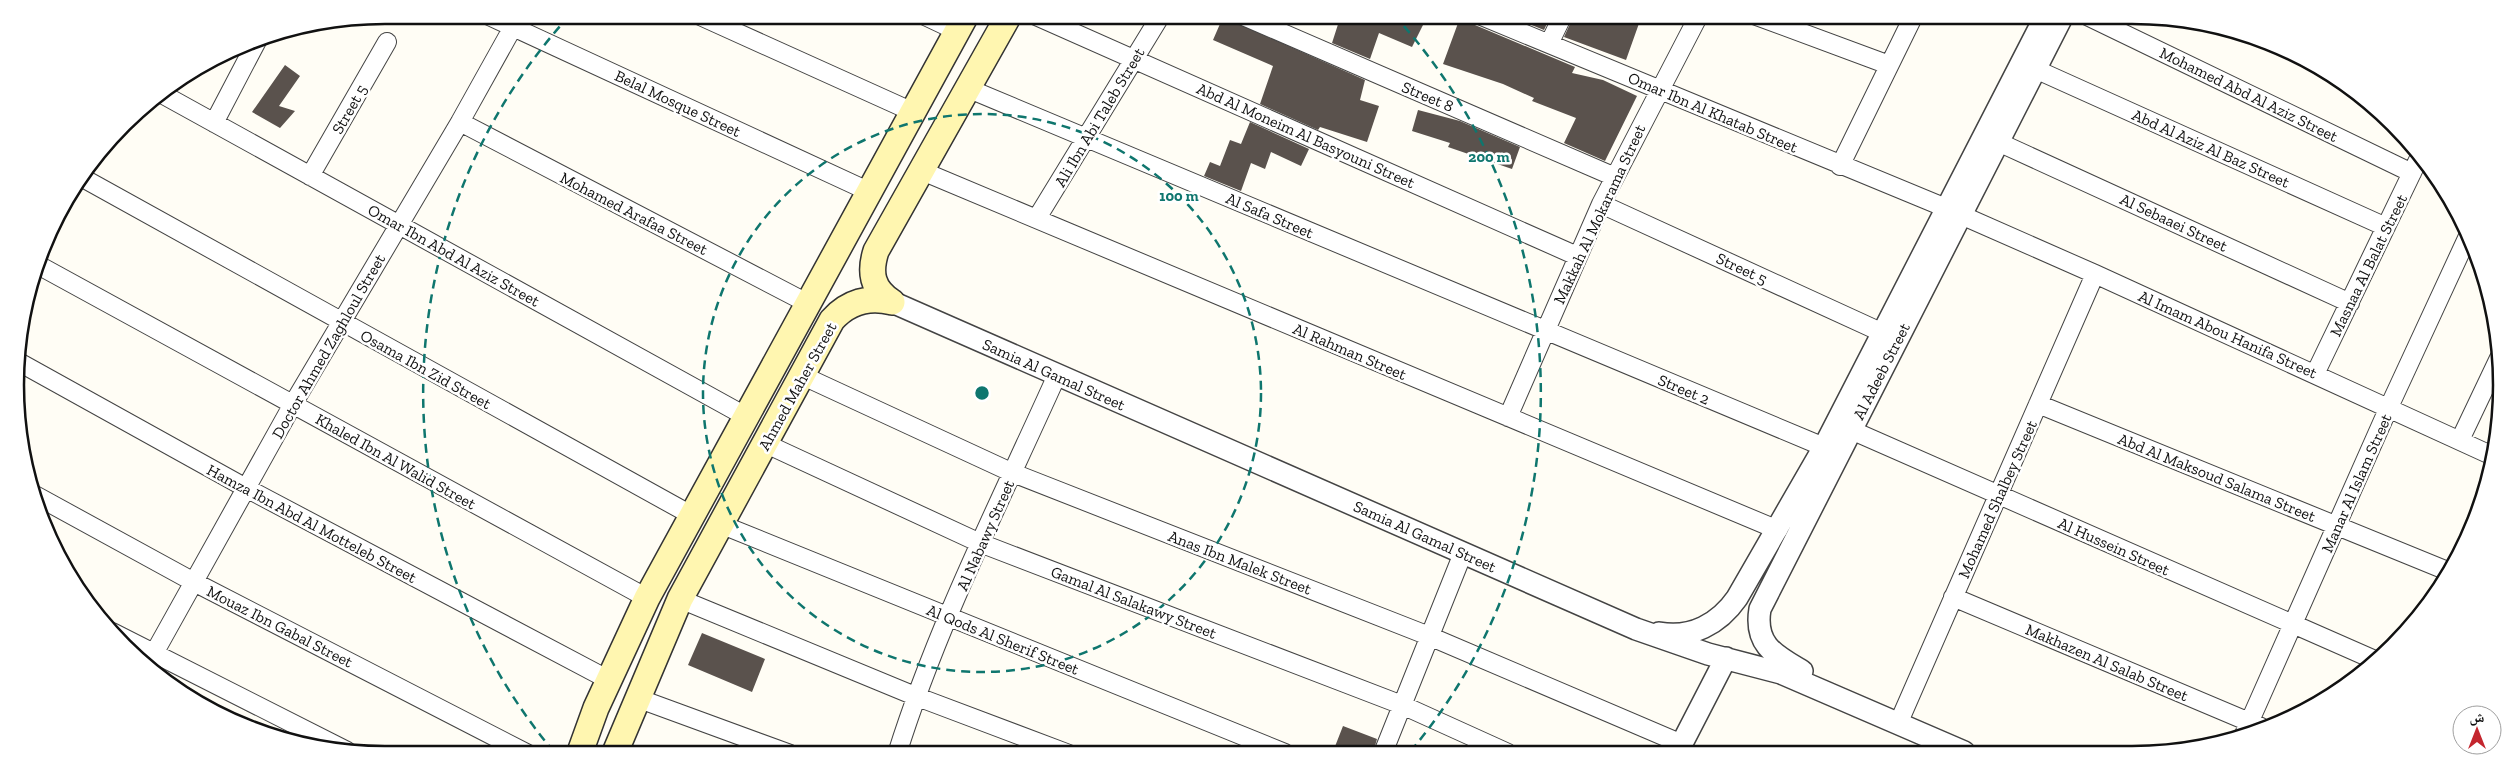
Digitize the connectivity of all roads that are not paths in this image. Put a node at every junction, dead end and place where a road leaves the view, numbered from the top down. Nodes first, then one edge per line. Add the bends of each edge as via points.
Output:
1 (506, 24) edge
2 (718, 24) edge
3 (961, 24) edge
4 (1003, 24) edge
5 (1055, 24) edge
6 (1155, 24) edge
7 (1262, 24) edge
8 (1501, 24) edge
9 (1559, 24) edge
10 (1694, 24) edge
11 (1778, 24) edge
12 (1910, 24) edge
13 (2042, 24) edge
14 (2058, 24) edge
15 (2104, 24) edge
16 (513, 27) junction
17 (387, 42) dead end
18 (1550, 44) junction
19 (253, 49) edge
20 (1134, 58) junction
21 (1889, 65) junction
22 (2035, 69) junction
23 (967, 88) junction
24 (1659, 89) junction
25 (167, 97) edge
26 (913, 112) junction
27 (460, 122) junction
28 (214, 123) junction
29 (1086, 138) junction
30 (1998, 142) junction
31 (2417, 162) edge
32 (1840, 166) junction
33 (922, 171) junction
34 (2412, 172) junction
35 (310, 176) junction
36 (1615, 177) junction
37 (87, 181) edge
38 (870, 192) junction
39 (1602, 204) junction
40 (1954, 212) junction
41 (1037, 218) junction
42 (399, 225) junction
43 (2386, 227) junction
44 (846, 235) junction
45 (2465, 244) edge
46 (876, 251) junction
47 (1577, 256) junction
48 (43, 268) edge
49 (2095, 274) junction
50 (892, 302) junction
51 (2350, 303) junction
52 (809, 304) junction
53 (342, 322) junction
54 (1545, 331) junction
55 (1882, 333) junction
56 (25, 365) edge
57 (2492, 372) edge
58 (2315, 374) junction
59 (801, 375) junction
60 (1057, 375) junction
61 (293, 404) junction
62 (2038, 404) junction
63 (2389, 407) junction
64 (747, 417) junction
65 (1508, 418) junction
66 (1851, 430) junction
67 (2460, 440) junction
68 (764, 444) junction
69 (1824, 447) junction
70 (2486, 453) edge
71 (1013, 473) junction
72 (246, 488) junction
73 (1998, 495) junction
74 (42, 499) edge
75 (693, 516) junction
76 (720, 524) junction
77 (2337, 526) junction
78 (1778, 530) junction
79 (980, 543) junction
80 (1463, 553) junction
81 (2443, 569) edge
82 (192, 581) junction
83 (1953, 597) junction
84 (647, 598) junction
85 (680, 599) junction
86 (949, 618) junction
87 (2292, 625) junction
88 (1636, 629) junction
89 (1430, 636) junction
90 (1726, 658) junction
91 (2368, 658) edge
92 (150, 660) edge
93 (151, 661) edge
94 (609, 680) junction
95 (915, 696) junction
96 (638, 698) junction
97 (1843, 700) junction
98 (1402, 705) junction
99 (1898, 724) junction
100 (2250, 726) edge
101 (2252, 726) edge
102 (325, 741) edge
103 (513, 746) edge
104 (583, 746) edge
105 (618, 746) edge
106 (768, 746) edge
107 (900, 746) edge
108 (1049, 746) edge
109 (1268, 746) edge
110 (1386, 746) edge
111 (1493, 746) edge
112 (1676, 746) edge
113 (1681, 746) edge
114 (1950, 746) edge

1 - 16 street, Belal Mosque Street
2 - 26 street
3 - 26 main road, Ahmed Maher Street
4 - 23 main road
5 - 20 street, Abd Al Moneim Al Basyouni Street
6 - 20 street, Ali Ibn Abi Taleb Street
7 - 36 street, Street 8
8 - 18 street, Omar Ibn Al Khatab Street
9 - 18 street
10 - 24 street, Makkah Al Mokarama Street
11 - 21 street
12 - 21 street
13 - 40 street, Al Adeeb Street
14 - 22 street, Al Adeeb Street
15 - 34 street, Mohamed Abd Al Aziz Street
16 - 27 street, Doctor Ahmed Zaghloul Street
16 - 38 street, Belal Mosque Street
17 - 35 street, Street 5
18 - 24 street, Omar Ibn Al Khatab Street
19 - 28 street
20 - 29 street, Ali Ibn Abi Taleb Street
20 - 47 street, Abd Al Moneim Al Basyouni Street
21 - 32 street
22 - 30 street, Al Adeeb Street
22 - 43 street, Abd Al Aziz Al Baz Street
23 - 29 street, Al Safa Street
23 - 33 main road
24 - 32 street, Omar Ibn Al Khatab Street
24 - 36 street, Makkah Al Mokarama Street
25 - 28 street, Omar Ibn Abd Al Aziz Street
26 - 38 main road, Ahmed Maher Street
27 - 42 street, Doctor Ahmed Zaghloul Street
27 - 52 street, Mohamed Arafaa Street
28 - 35 street, Omar Ibn Abd Al Aziz Street
29 - 41 street, Ali Ibn Abi Taleb Street
29 - 54 street, Al Safa Street
30 - 40 street, Al Adeeb Street
30 - 51 street, Al Sebaaei Street
31 - 34 street, Masnaa Al Balat Street
32 - 40 street, Omar Ibn Al Khatab Street
33 - 41 street, Al Rahman Street
33 - 46 main road
34 - 43 street, Masnaa Al Balat Street
35 - 42 street, Omar Ibn Abd Al Aziz Street
36 - 39 street, Makkah Al Mokarama Street
37 - 53 street, Osama Ibn Zid Street
38 - 44 main road, Ahmed Maher Street
39 - 47 street, Makkah Al Mokarama Street
39 - 55 street, Street 5
40 - 49 street, Al Imam Abou Hanifa Street
40 - 55 street, Al Adeeb Street
40 - 66 street, Al Adeeb Street
41 - 65 street, Al Rahman Street
42 - 53 street, Doctor Ahmed Zaghloul Street
42 - 64 street, Omar Ibn Abd Al Aziz Street
43 - 51 street, Masnaa Al Balat Street
44 - 46 main road
44 - 52 main road, Ahmed Maher Street
45 - 63 street, Manar Al Islam Street
46 - 50 main road via 871,271 873,280 877,289
47 - 54 street, Makkah Al Mokarama Street
48 - 61 street, Khaled Ibn Al Walid Street
49 - 58 street, Al Imam Abou Hanifa Street
49 - 62 street, Mohamed Shalbey Street
50 - 59 main road, Ahmed Maher Street via 866,300 839,312
50 - 60 street, Samia Al Gamal Street
51 - 58 street, Masnaa Al Balat Street
52 - 64 main road, Ahmed Maher Street
53 - 61 street, Doctor Ahmed Zaghloul Street
53 - 75 street, Osama Ibn Zid Street
54 - 65 street, Makkah Al Mokarama Street
54 - 69 street, Street 2
55 - 69 street, Al Adeeb Street
56 - 72 street, Hamza Ibn Abd Al Motteleb Street
57 - 67 street
58 - 63 street, Al Imam Abou Hanifa Street
59 - 68 main road, Ahmed Maher Street
59 - 71 street, Anas Ibn Malek Street
60 - 71 street, Al Nabawy Street
60 - 80 street, Samia Al Gamal Street
61 - 72 street, Doctor Ahmed Zaghloul Street
61 - 84 street, Khaled Ibn Al Walid Street
62 - 73 street, Mohamed Shalbey Street
62 - 77 street, Abd Al Maksoud Salama Street
63 - 67 street, Al Imam Abou Hanifa Street
63 - 77 street, Manar Al Islam Street
64 - 75 main road, Ahmed Maher Street
65 - 78 street, Al Rahman Street
66 - 73 street, Al Hussein Street
66 - 97 street, Al Adeeb Street via 1760,608 1758,618 1762,638 1774,654 1826,685
67 - 70 street, Al Imam Abou Hanifa Street
68 - 76 main road, Ahmed Maher Street
68 - 79 street, Gamal Al Salakawy Street
69 - 78 street, Al Adeeb Street
71 - 79 street, Al Nabawy Street
71 - 89 street, Anas Ibn Malek Street
72 - 82 street, Doctor Ahmed Zaghloul Street
72 - 94 street, Hamza Ibn Abd Al Motteleb Street
73 - 83 street, Mohamed Shalbey Street
73 - 87 street, Al Hussein Street
74 - 82 street, Mouaz Ibn Gabal Street
75 - 84 main road, Ahmed Maher Street
76 - 85 main road, Ahmed Maher Street
76 - 86 street, Al Qods Al Sherif Street
77 - 81 street, Abd Al Maksoud Salama Street
77 - 87 street, Manar Al Islam Street
78 - 88 street, Al Adeeb Street via 1737,598 1720,618 1687,633 1664,634
79 - 86 street, Al Nabawy Street
79 - 98 street, Gamal Al Salakawy Street
80 - 88 street, Samia Al Gamal Street
80 - 89 street
82 - 92 street, Doctor Ahmed Zaghloul Street
82 - 103 street, Mouaz Ibn Gabal Street
83 - 99 street, Mohamed Shalbey Street
83 - 100 street, Makhazen Al Salab Street
84 - 94 main road, Ahmed Maher Street
85 - 95 street
85 - 96 main road, Ahmed Maher Street
86 - 95 street, Al Nabawy Street
86 - 109 street, Al Qods Al Sherif Street
87 - 91 street, Al Hussein Street
87 - 101 street, Manar Al Islam Street
88 - 90 street, Samia Al Gamal Street
89 - 98 street
89 - 112 street, Anas Ibn Malek Street
90 - 97 street, Samia Al Gamal Street via 1782,673
90 - 113 street
93 - 102 street
94 - 104 main road, Ahmed Maher Street
95 - 107 street, Al Nabawy Street
95 - 108 street
96 - 105 main road, Ahmed Maher Street
96 - 106 street
97 - 99 street, Samia Al Gamal Street
98 - 110 street
98 - 111 street, Gamal Al Salakawy Street
99 - 114 street, Samia Al Gamal Street

